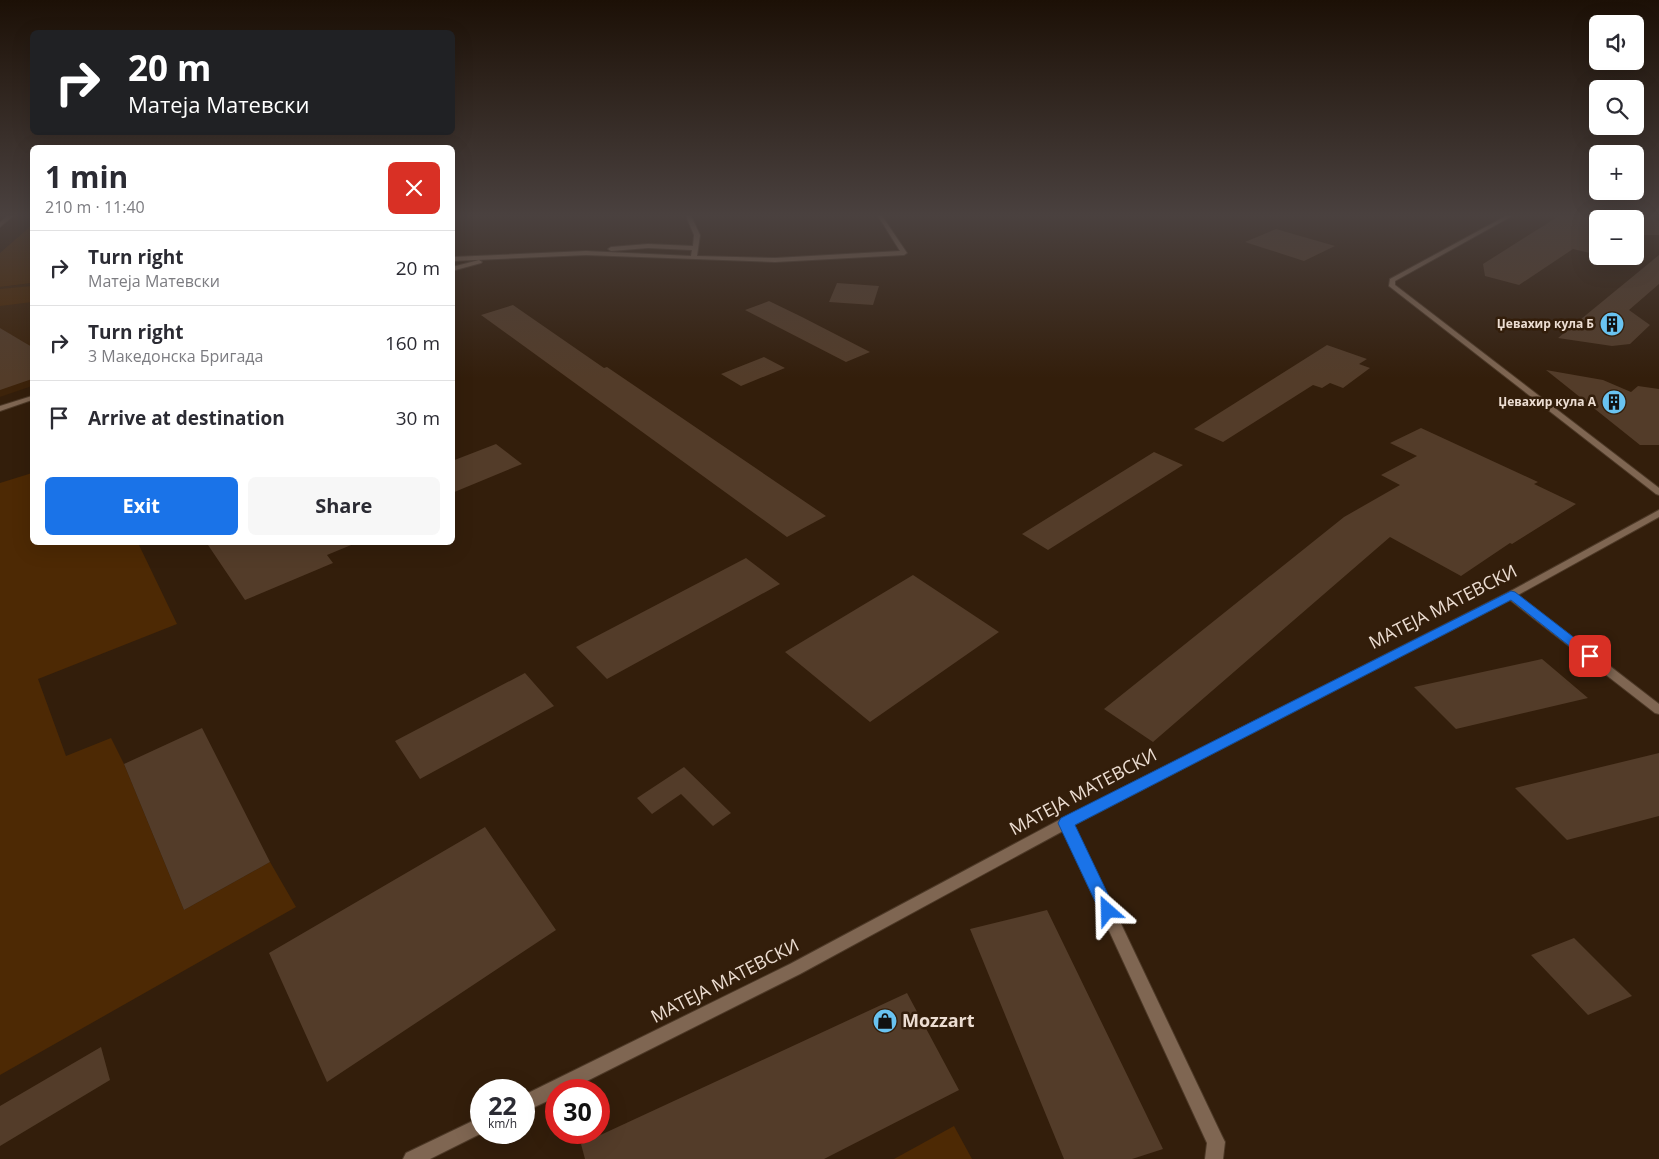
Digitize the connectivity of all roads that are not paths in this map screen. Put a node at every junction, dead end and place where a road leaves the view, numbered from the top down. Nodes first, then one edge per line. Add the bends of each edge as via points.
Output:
1 (1410, 270) edge
2 (30, 399) edge
3 (0, 409) edge
4 (1659, 492) edge
5 (1659, 513) edge
6 (1511, 595) junction
7 (1659, 710) edge
8 (1066, 823) junction
9 (535, 1098) edge
10 (470, 1130) edge
11 (412, 1159) edge
12 (1214, 1159) edge

1 - 4 street via 1392,280 1392,286
2 - 3 street
5 - 6 street, МАТЕЈА МАТЕВСКИ
6 - 7 street
6 - 8 street, МАТЕЈА МАТЕВСКИ
8 - 9 street, МАТЕЈА МАТЕВСКИ via 794,969
8 - 12 street via 1216,1142
10 - 11 street

